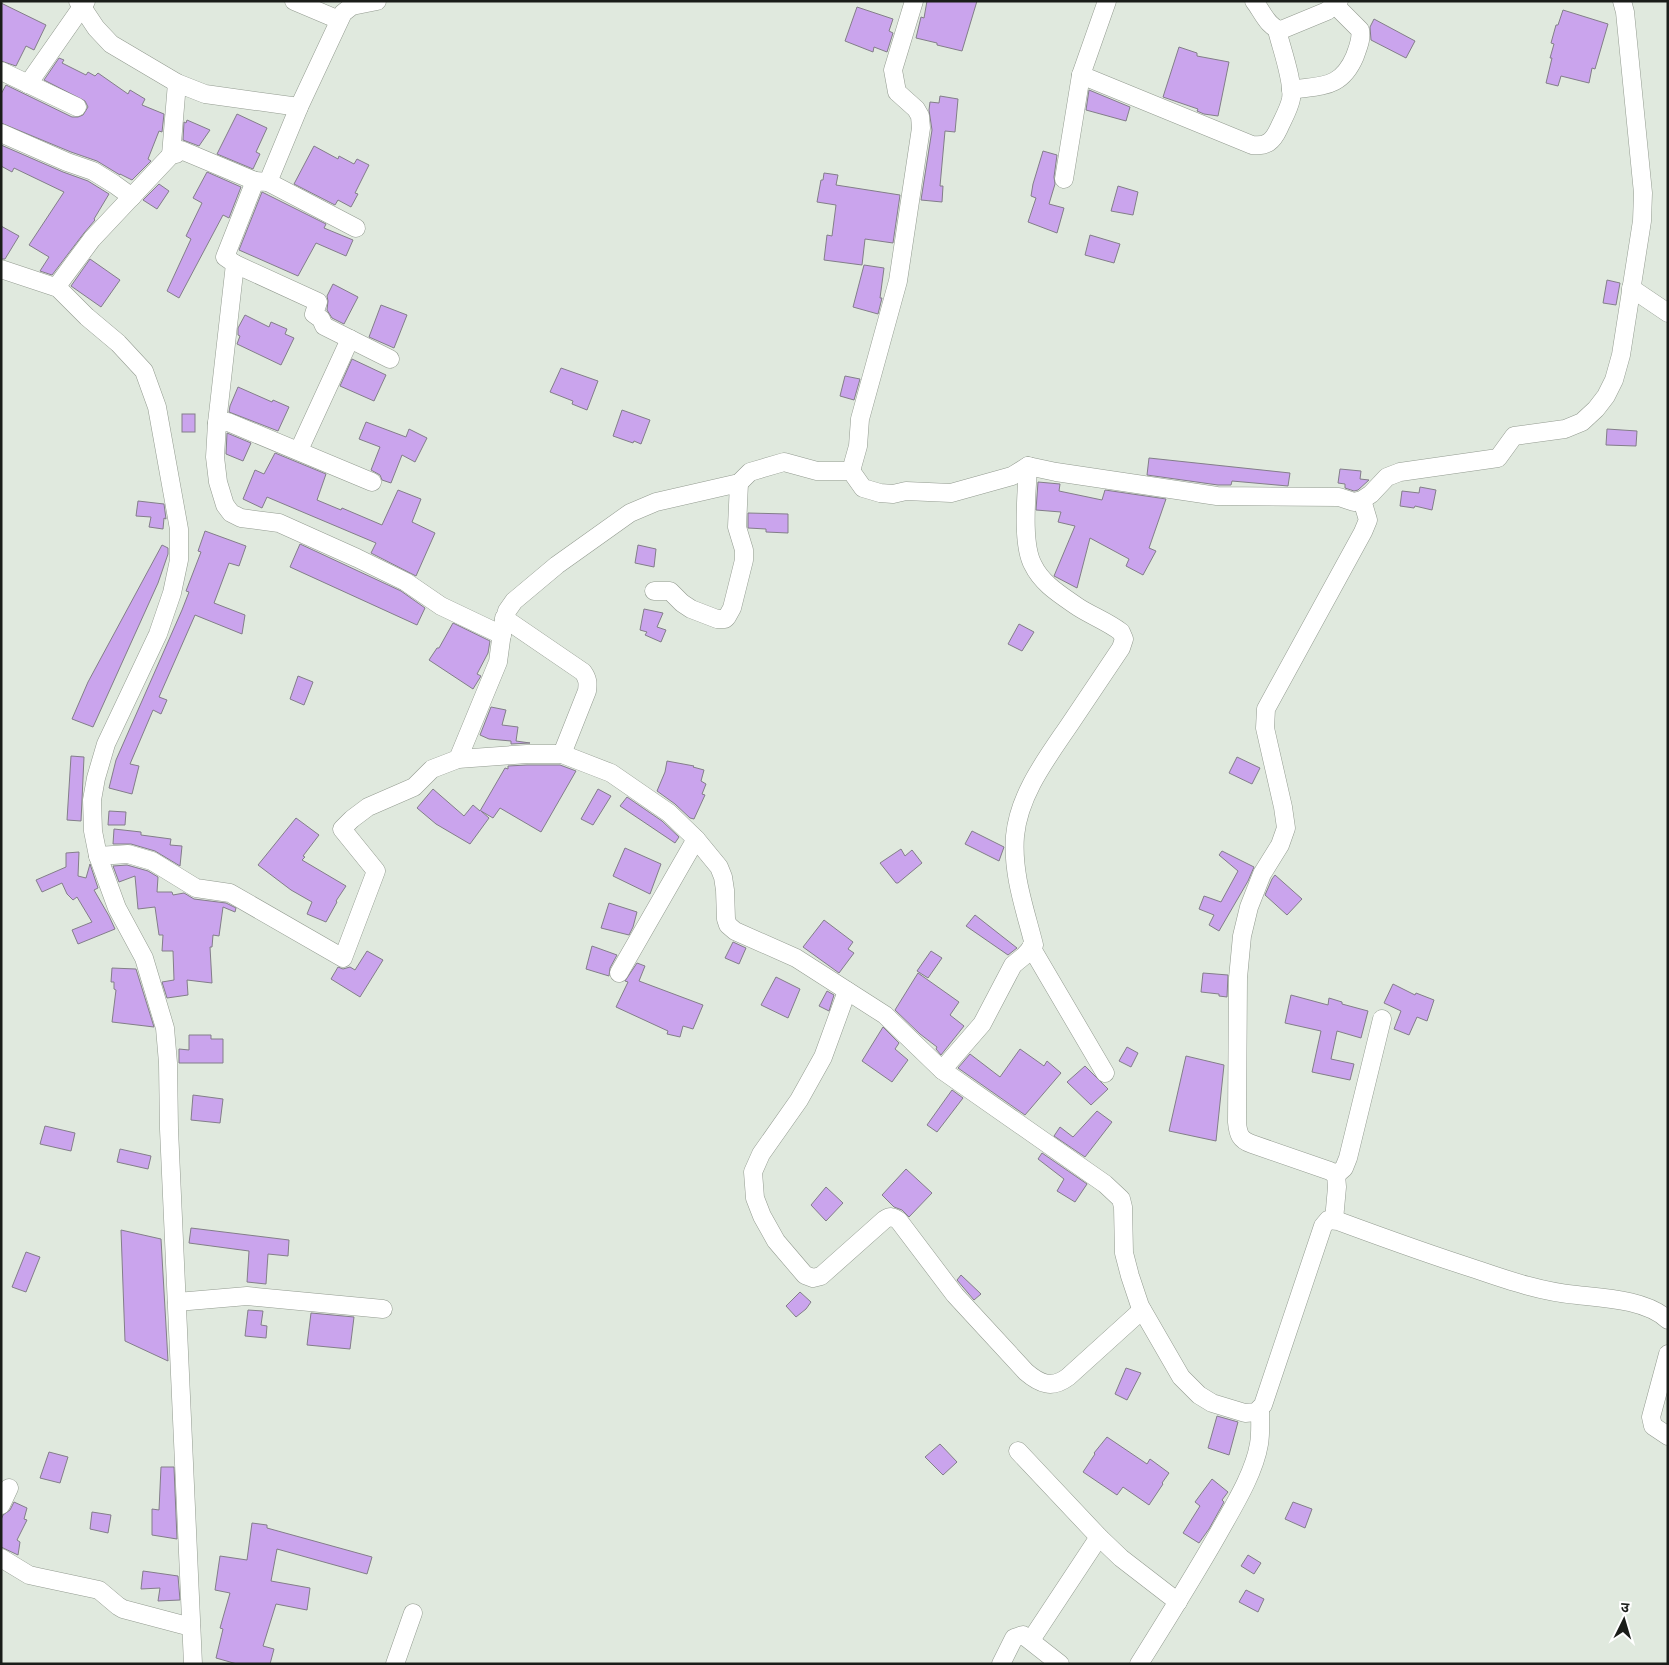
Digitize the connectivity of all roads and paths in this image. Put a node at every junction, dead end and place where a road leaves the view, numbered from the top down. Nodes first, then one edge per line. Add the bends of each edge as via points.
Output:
1 (294, 1) edge
2 (377, 1) edge
3 (914, 1) edge
4 (1107, 1) edge
5 (1254, 1) edge
6 (1622, 1) edge
7 (82, 3) edge
8 (1337, 3) edge
9 (339, 20) junction
10 (1277, 30) junction
11 (1, 71) edge
12 (1081, 75) junction
13 (177, 83) junction
14 (28, 84) junction
15 (1291, 90) junction
16 (77, 107) dead end
17 (298, 107) junction
18 (1, 133) edge
19 (171, 155) junction
20 (1064, 179) dead end
21 (262, 182) junction
22 (132, 197) junction
23 (356, 228) dead end
24 (235, 264) junction
25 (1, 269) edge
26 (58, 288) junction
27 (1631, 288) junction
28 (1668, 314) edge
29 (350, 339) junction
30 (390, 359) dead end
31 (217, 423) junction
32 (300, 450) junction
33 (1028, 466) junction
34 (851, 471) junction
35 (372, 482) dead end
36 (740, 483) junction
37 (1362, 500) junction
38 (654, 591) dead end
39 (503, 626) junction
40 (562, 754) junction
41 (458, 759) junction
42 (696, 839) junction
43 (98, 856) junction
44 (1031, 947) junction
45 (619, 973) dead end
46 (847, 991) junction
47 (1382, 1019) dead end
48 (942, 1070) junction
49 (1106, 1073) dead end
50 (1336, 1175) junction
51 (1334, 1220) junction
52 (177, 1302) junction
53 (383, 1309) dead end
54 (1142, 1310) junction
55 (1668, 1320) edge
56 (1668, 1354) edge
57 (1260, 1410) junction
58 (1668, 1436) edge
59 (1018, 1451) dead end
60 (9, 1488) dead end
61 (1, 1505) edge
62 (1099, 1537) junction
63 (1, 1558) edge
64 (1178, 1602) junction
65 (413, 1613) dead end
66 (191, 1627) junction
67 (1031, 1640) junction
68 (193, 1664) edge
69 (395, 1664) edge
70 (1001, 1664) edge
71 (1060, 1664) edge
72 (1139, 1664) edge

1 - 9 street
2 - 9 street via 352,6
3 - 34 street via 893,70 897,92 916,109 921,128 898,281 860,419 858,446
4 - 12 street
5 - 10 street
6 - 27 street via 1643,193 1642,221
7 - 13 street via 96,28 111,44
7 - 14 street
8 - 10 street via 1327,11
8 - 15 street via 1360,30 1359,45 1351,65 1342,78 1333,83
9 - 17 street
10 - 15 street
11 - 14 street
12 - 15 street via 1258,146 1270,143 1274,138 1290,102
12 - 20 street
13 - 17 street via 205,94
13 - 19 street
14 - 16 street
17 - 21 street
18 - 22 street via 93,171
19 - 21 street via 181,150
19 - 22 street
21 - 23 street
21 - 24 street via 225,257
22 - 26 street via 92,239
24 - 29 street via 318,302 314,314 324,326
24 - 31 street
25 - 26 street
26 - 43 street via 144,371 157,408 179,529 179,560 172,593 158,634 106,744 96,778 92,800
27 - 28 street
27 - 37 street via 1621,356 1614,380 1606,396 1582,422 1551,432 1514,436 1498,458 1400,472 1387,477
29 - 30 street
29 - 32 street
31 - 32 street via 228,422
31 - 39 street via 215,457 218,482 231,513 241,518 279,523 406,582 464,618
32 - 35 street
33 - 34 street via 1012,476 951,493 880,493 863,488
33 - 37 street via 1217,496
33 - 44 street via 1027,538 1033,566 1052,589 1122,632 1124,639 1038,773 1022,807 1015,854 1022,904 1034,944
34 - 36 street via 817,471 784,462 750,472
36 - 38 street via 737,527 744,554 727,617 721,620 711,618 686,607 670,591
36 - 39 street via 656,502 630,513 557,565 514,601 507,610
37 - 50 street via 1367,516 1363,532 1266,710 1265,728 1286,828 1280,845 1265,867 1250,907 1242,936 1238,971 1239,1134 1246,1142
39 - 40 street via 586,676 587,691
39 - 41 street via 498,662
40 - 41 street
40 - 42 street via 611,773 669,813
41 - 43 street via 432,769 414,787 368,807 342,829 376,871 343,958 230,893 196,888 152,861 128,854
42 - 45 street
42 - 46 street via 719,867 728,925 734,931 796,958
43 - 52 street via 117,908 144,958 165,1028
44 - 48 street via 1013,965 982,1024
44 - 49 street
46 - 48 street via 885,1014
46 - 54 street via 823,1057 799,1100 761,1154 753,1172 755,1198 762,1216 776,1240 805,1274 813,1278 821,1276 884,1220 895,1218 955,1295 1026,1372 1048,1384 1068,1377
47 - 50 street via 1348,1158
48 - 54 street via 1118,1195 1123,1207 1126,1263
50 - 51 street
51 - 55 street via 1503,1278 1556,1293 1644,1306
51 - 57 street via 1328,1220 1323,1226
52 - 53 street via 247,1296
52 - 66 street
54 - 57 street via 1182,1377 1199,1395 1212,1403 1245,1413
56 - 58 street via 1651,1417 1653,1426
57 - 64 street via 1259,1445 1248,1475
59 - 62 street
60 - 61 street
62 - 64 street
62 - 67 street
63 - 66 street via 30,1574 99,1590 123,1609
64 - 72 street
65 - 69 street
66 - 68 street
67 - 70 street via 1023,1635 1014,1638
67 - 71 street

